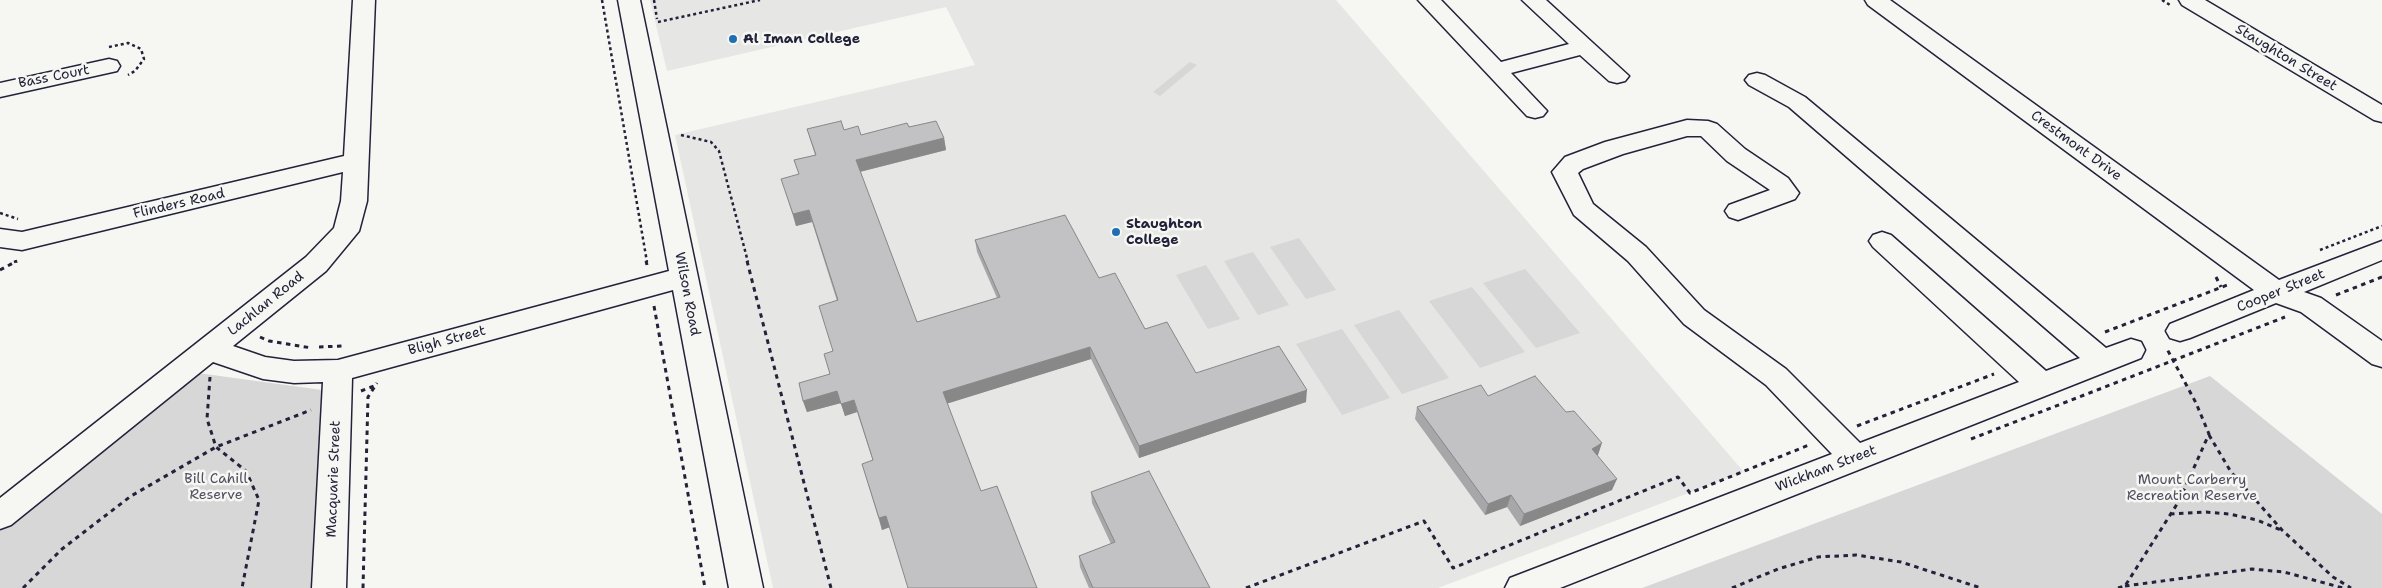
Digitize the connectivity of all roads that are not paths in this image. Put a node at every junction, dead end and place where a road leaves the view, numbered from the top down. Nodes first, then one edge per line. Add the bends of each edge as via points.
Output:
1 (364, 0) edge
2 (629, 0) edge
3 (1429, 0) edge
4 (1533, 0) edge
5 (1876, 0) edge
6 (2190, 0) edge
7 (1585, 47) junction
8 (109, 66) dead end
9 (1495, 70) junction
10 (1617, 76) dead end
11 (1757, 80) dead end
12 (0, 90) edge
13 (1535, 111) dead end
14 (2382, 115) edge
15 (357, 161) junction
16 (1738, 211) dead end
17 (11, 240) edge
18 (1891, 249) dead end
19 (2382, 250) edge
20 (0, 255) edge
21 (684, 276) junction
22 (2277, 293) junction
23 (2180, 330) road end
24 (210, 349) junction
25 (2131, 350) dead end
26 (2382, 356) edge
27 (2102, 361) junction
28 (341, 372) junction
29 (2042, 385) junction
30 (1856, 458) junction
31 (0, 516) edge
32 (329, 588) edge
33 (746, 588) edge
34 (1522, 588) edge

1 - 15 street, Lachlan Road
2 - 21 street, Wilson Road
3 - 9 street
4 - 7 street
5 - 22 street, Crestmont Drive
6 - 14 street, Staughton Street
7 - 9 street
7 - 10 street
8 - 12 street, Bass Court
9 - 13 street
11 - 27 street via 1797,102
15 - 17 street, Flinders Road
15 - 24 street, Lachlan Road via 354,201 346,232 316,264
16 - 30 street via 1786,193 1779,184 1736,155 1708,129 1687,128 1614,148 1574,163 1565,172 1584,209 1637,254 1694,318 1776,376
17 - 20 street, Flinders Road
18 - 29 street
19 - 22 street, Cooper Street
21 - 28 street, Bligh Street
21 - 33 street, Wilson Road
22 - 23 street, Cooper Street
22 - 26 street, Crestmont Drive via 2311,305
24 - 28 street, Bligh Street via 263,368
24 - 31 street, Lachlan Road
25 - 27 street, Wickham Street
27 - 29 street, Wickham Street
28 - 32 street, Macquarie Street
29 - 30 street, Wickham Street
30 - 34 street, Wickham Street

